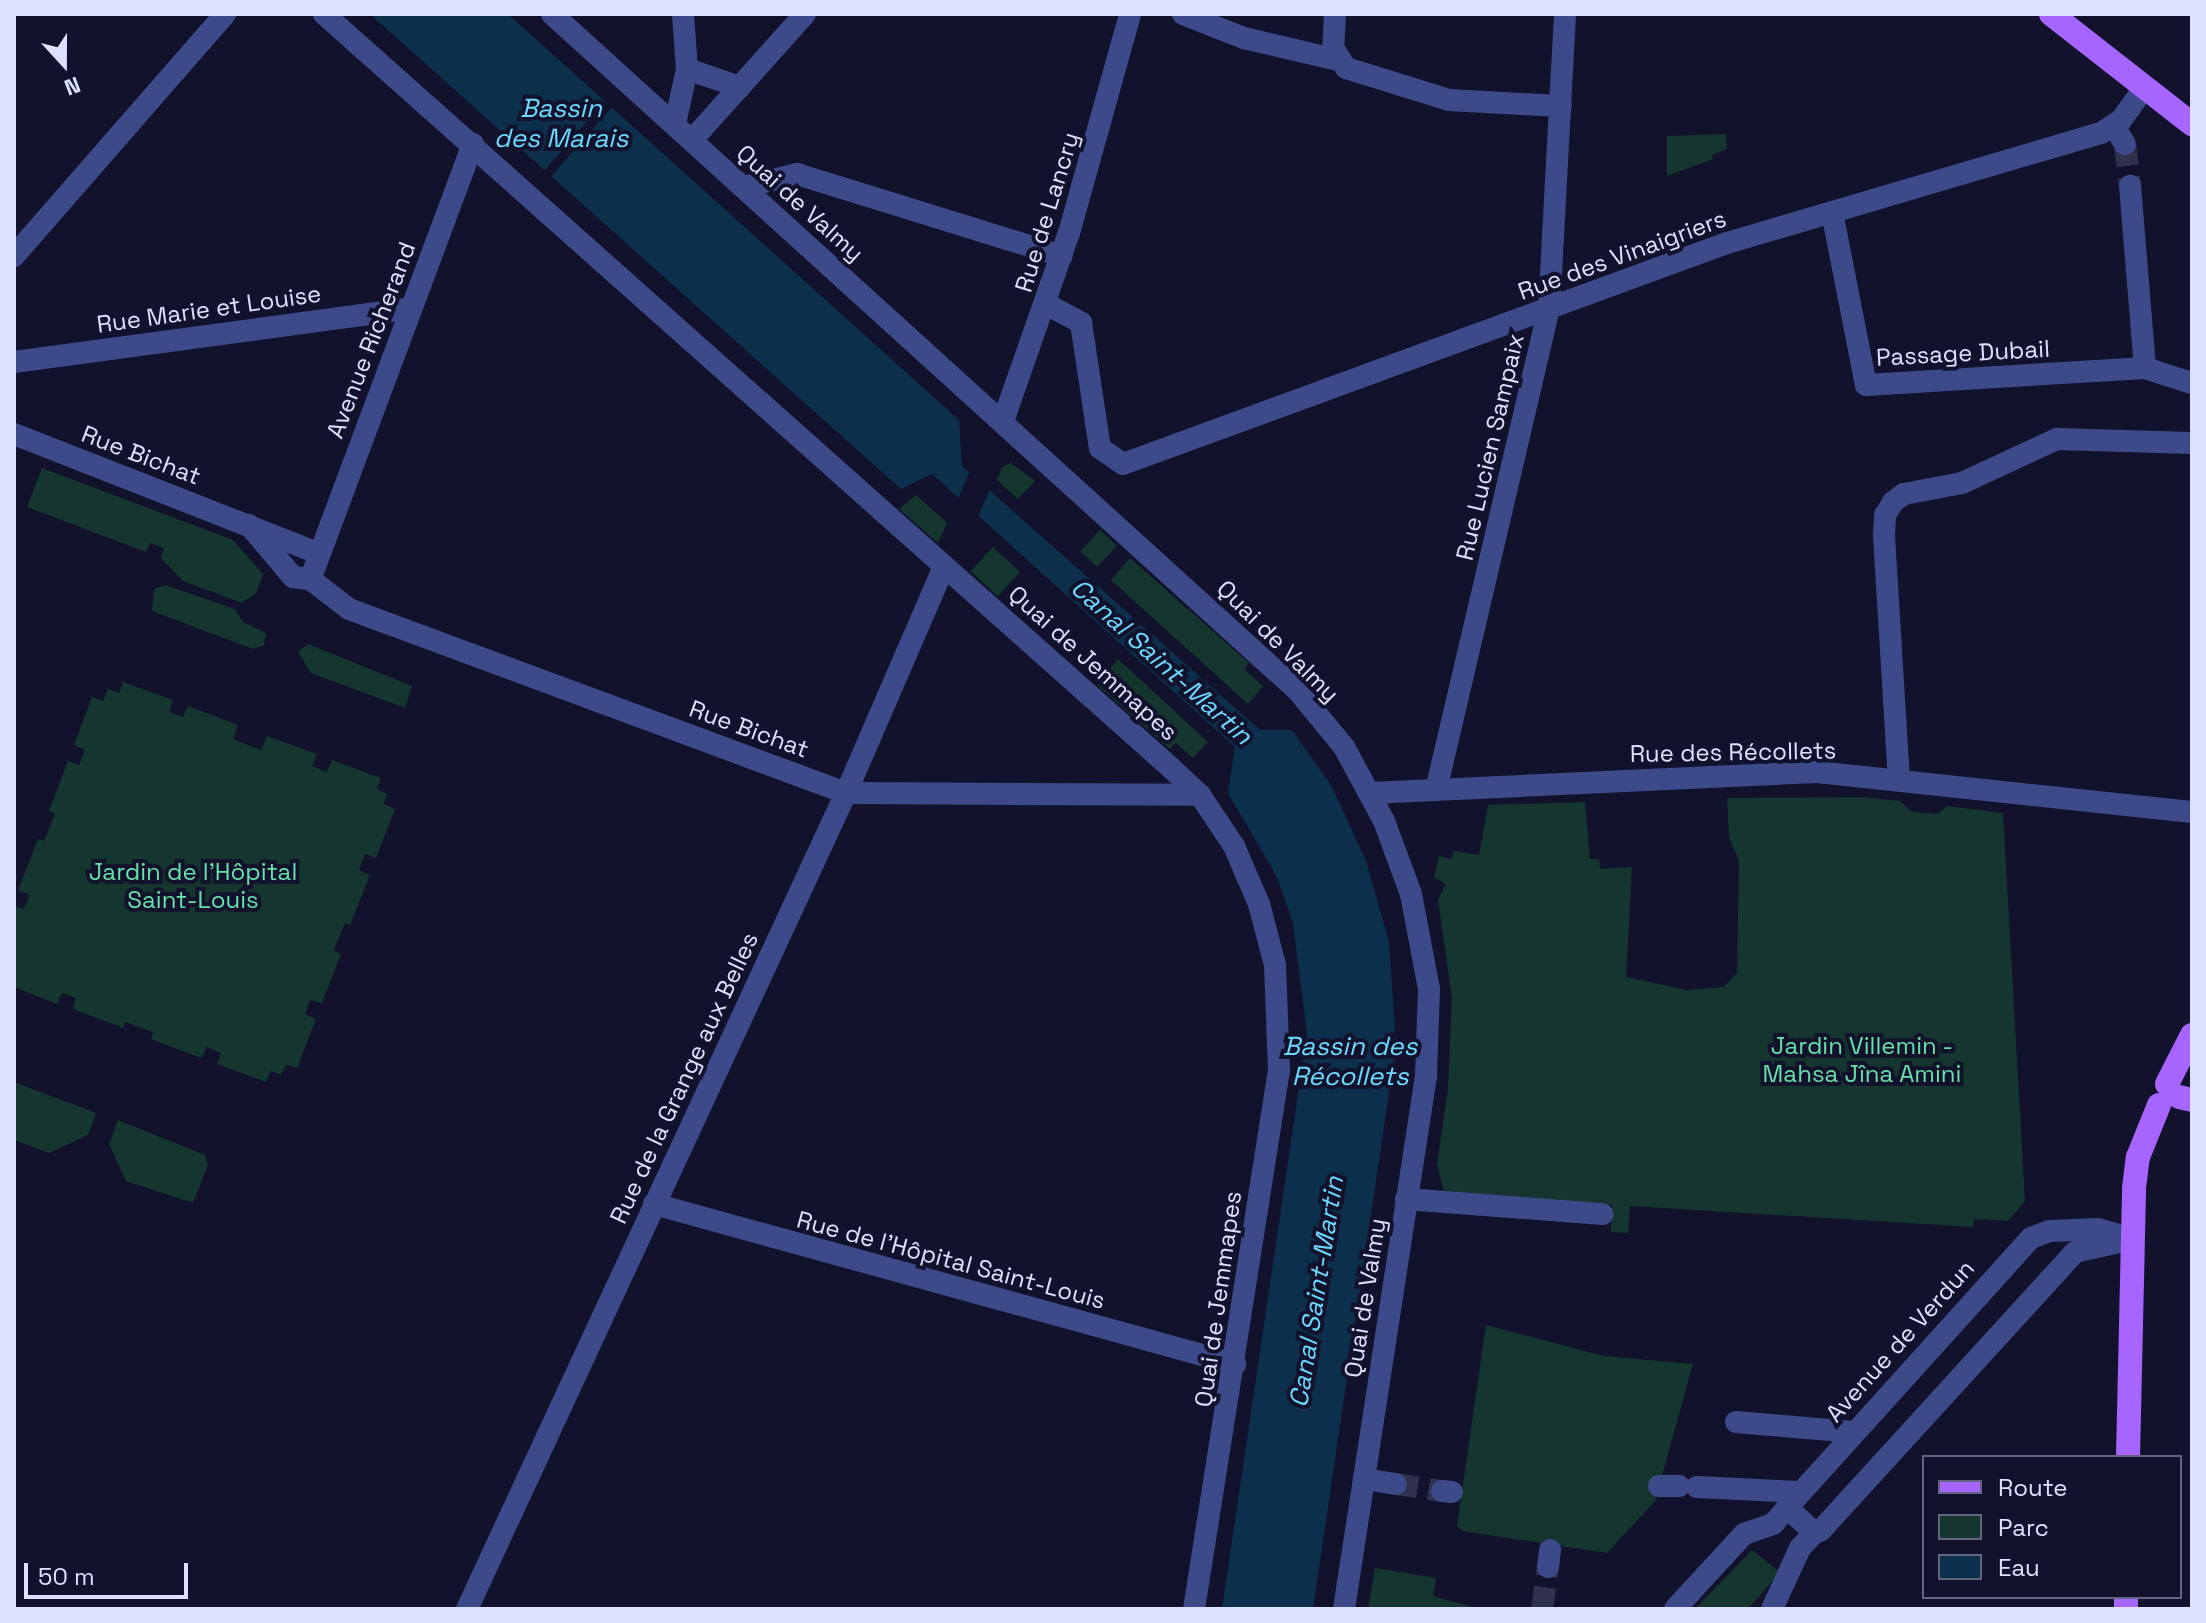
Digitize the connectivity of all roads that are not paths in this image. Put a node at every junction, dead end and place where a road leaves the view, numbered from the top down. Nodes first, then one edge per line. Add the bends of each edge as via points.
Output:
1 (225, 14) edge
2 (324, 14) edge
3 (552, 14) edge
4 (683, 14) edge
5 (805, 14) edge
6 (1130, 14) edge
7 (1183, 14) edge
8 (1335, 14) edge
9 (1565, 14) edge
10 (2051, 14) edge
11 (1338, 60) junction
12 (687, 69) junction
13 (740, 87) junction
14 (2144, 88) junction
15 (1561, 106) junction
16 (675, 124) junction
17 (2192, 124) edge
18 (692, 140) junction
19 (473, 144) junction
20 (2130, 186) tunnel mouth
21 (744, 187) junction
22 (1832, 212) junction
23 (14, 256) edge
24 (1062, 256) junction
25 (1046, 304) junction
26 (411, 308) junction
27 (1549, 310) junction
28 (14, 362) edge
29 (2145, 368) junction
30 (2192, 383) edge
31 (1003, 421) junction
32 (14, 434) edge
33 (2192, 443) edge
34 (249, 524) junction
35 (318, 553) junction
36 (944, 566) junction
37 (310, 579) junction
38 (1899, 781) junction
39 (1436, 790) junction
40 (846, 793) junction
41 (1370, 793) junction
42 (1200, 795) junction
43 (2192, 812) edge
44 (2192, 1035) edge
45 (2174, 1096) edge
46 (1406, 1199) junction
47 (654, 1204) junction
48 (1602, 1214) dead end
49 (2066, 1229) junction
50 (2133, 1239) junction
51 (2066, 1263) junction
52 (1235, 1364) junction
53 (1736, 1422) dead end
54 (1852, 1432) junction
55 (2128, 1455) edge
56 (1364, 1479) junction
57 (1396, 1484) tunnel mouth
58 (1678, 1486) dead end
59 (1792, 1500) junction
60 (1815, 1532) junction
61 (467, 1609) edge
62 (1194, 1609) edge
63 (1344, 1609) edge
64 (1675, 1609) edge
65 (1772, 1609) edge

1 - 23 street
2 - 19 street, Quai de Jemmapes
3 - 16 street, Quai de Valmy
4 - 12 street
5 - 13 street
6 - 24 street, Rue de Lancry
7 - 11 street via 1244,38
8 - 11 street via 1332,42
9 - 15 street, Rue Lucien Sampaix
10 - 14 main road
11 - 15 street via 1346,68 1449,100
12 - 13 street
12 - 16 street
13 - 18 street
14 - 17 main road
14 - 22 street, Rue des Vinaigriers via 2120,135
15 - 27 street, Rue Lucien Sampaix
16 - 18 street, Quai de Valmy
18 - 21 street, Quai de Valmy
19 - 26 street, Avenue Richerand
19 - 36 street, Quai de Jemmapes
20 - 29 street
21 - 24 street via 797,174
21 - 31 street, Quai de Valmy
22 - 27 street, Rue des Vinaigriers via 1727,243
22 - 29 street, Passage Dubail via 1866,385
24 - 25 street, Rue de Lancry
25 - 27 street, Rue des Vinaigriers via 1081,323 1100,448 1123,464
25 - 31 street, Rue de Lancry
26 - 28 street, Rue Marie et Louise
26 - 35 street, Avenue Richerand
27 - 39 street, Rue Lucien Sampaix
29 - 30 street, Passage Dubail
31 - 41 street, Quai de Valmy via 1298,691 1344,747
32 - 34 street, Rue Bichat
33 - 38 street via 2057,439 1962,483 1904,494 1893,502 1885,515 1884,535
34 - 35 street, Rue Bichat
34 - 37 street, Rue Bichat via 293,577
35 - 37 street
36 - 40 street, Rue de la Grange aux Belles
36 - 42 street, Quai de Jemmapes
37 - 40 street, Rue Bichat via 349,609
38 - 39 street, Rue des Récollets via 1817,772
38 - 43 street, Rue des Récollets
39 - 41 street, Rue des Récollets
40 - 42 street, Rue Bichat
40 - 47 street, Rue de la Grange aux Belles
41 - 46 street, Quai de Valmy via 1411,894 1429,989 1426,1076
42 - 52 street, Quai de Jemmapes via 1234,846 1259,904 1275,965 1280,1013 1279,1070
44 - 45 main road
45 - 50 main road via 2138,1157
46 - 48 street
46 - 56 street, Quai de Valmy
47 - 52 street, Rue de l'Hôpital Saint-Louis
47 - 61 street, Rue de la Grange aux Belles
49 - 50 street, Avenue de Verdun via 2114,1230
49 - 51 street
49 - 54 street, Avenue de Verdun via 2042,1233 2016,1252
50 - 51 street via 2113,1247 2082,1247
50 - 55 main road
51 - 60 street
52 - 62 street, Quai de Jemmapes
53 - 54 street
54 - 59 street, Avenue de Verdun
56 - 57 street
56 - 63 street, Quai de Valmy
58 - 59 street
59 - 60 street
59 - 64 street, Avenue de Verdun via 1773,1524 1744,1534
60 - 65 street via 1800,1548

